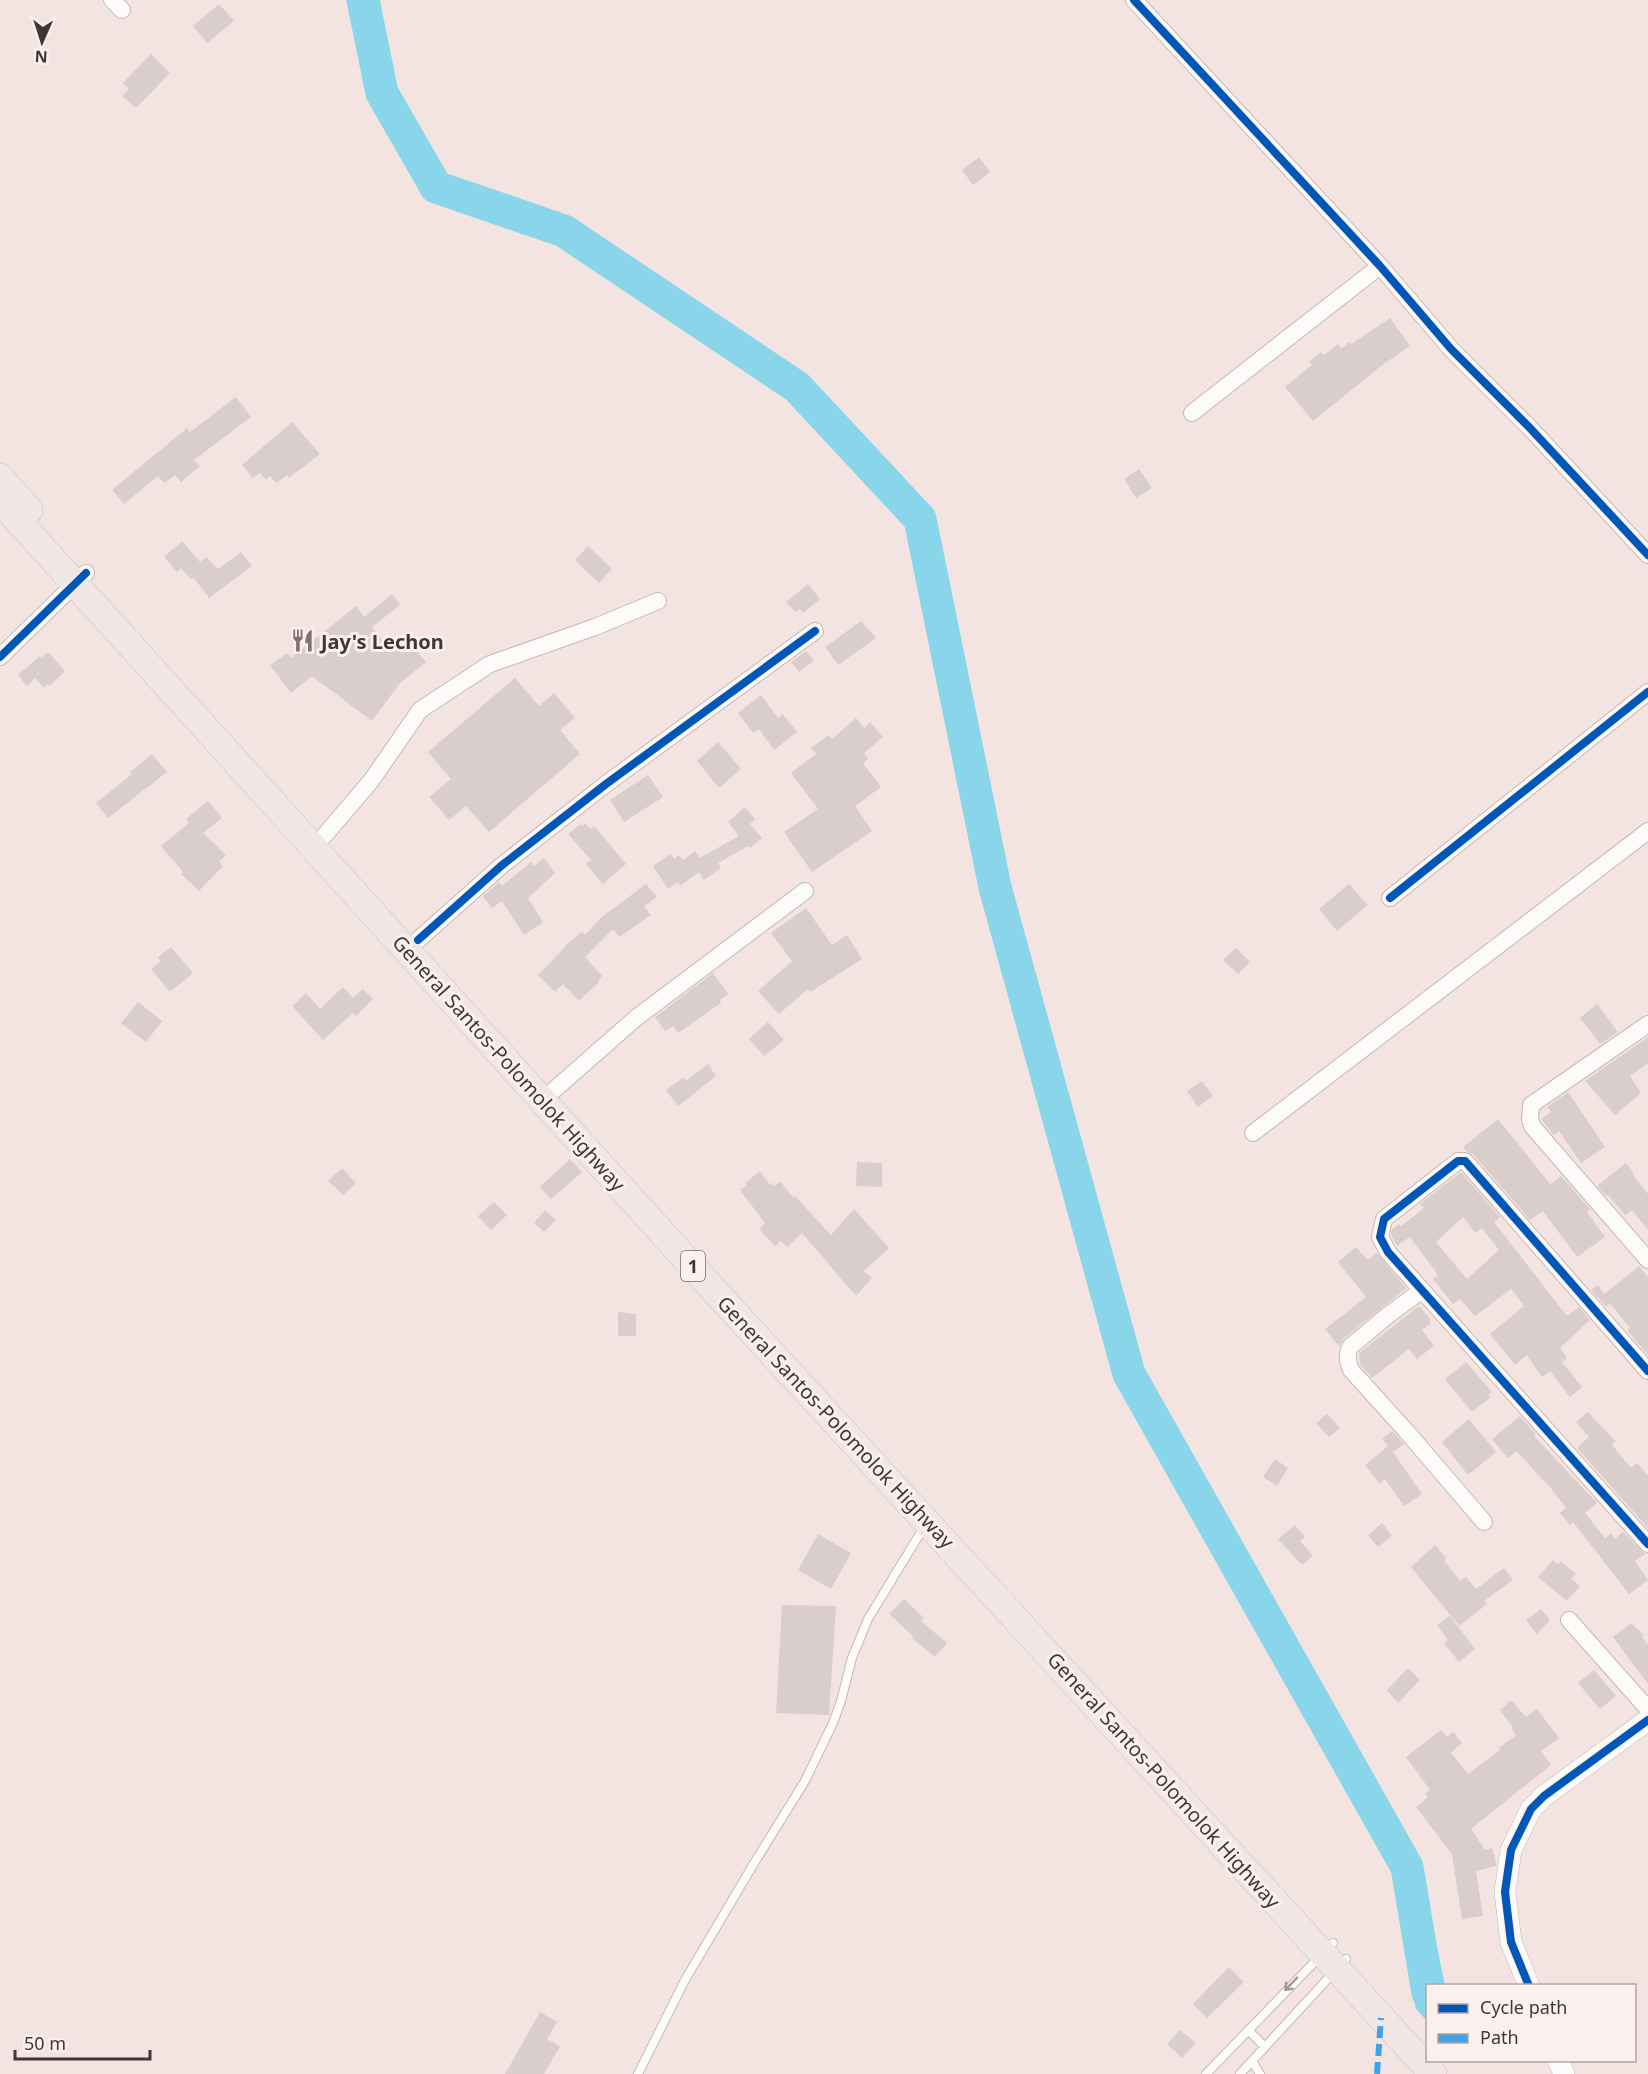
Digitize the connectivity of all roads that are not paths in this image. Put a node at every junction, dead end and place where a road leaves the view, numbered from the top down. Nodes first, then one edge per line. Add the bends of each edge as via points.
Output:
1 (1134, 0) edge
2 (1380, 266) junction
3 (1192, 413) dead end
4 (0, 477) edge
5 (0, 501) edge
6 (1648, 555) edge
7 (81, 579) junction
8 (658, 601) dead end
9 (815, 631) dead end
10 (0, 657) edge
11 (1648, 692) edge
12 (1648, 831) edge
13 (324, 836) junction
14 (805, 891) dead end
15 (1390, 898) dead end
16 (418, 940) junction
17 (1648, 1024) edge
18 (554, 1090) junction
19 (1253, 1133) dead end
20 (1648, 1260) edge
21 (1422, 1290) junction
22 (1648, 1371) edge
23 (927, 1522) junction
24 (1484, 1522) dead end
25 (1648, 1544) edge
26 (1569, 1620) dead end
27 (1648, 1709) edge
28 (1648, 1720) edge
29 (1334, 1956) junction
30 (1527, 1984) edge
31 (1389, 2014) junction
32 (1248, 2030) junction
33 (1426, 2043) edge
34 (1265, 2047) junction
35 (1252, 2061) junction
36 (1443, 2062) edge
37 (638, 2074) edge
38 (1206, 2074) edge
39 (1240, 2074) edge
40 (1260, 2074) edge
41 (1433, 2074) edge
42 (1454, 2074) edge

1 - 2 street
2 - 3 street
2 - 6 street via 1451,350
4 - 7 highway, 1
5 - 7 highway, General Santos-Polomolok Highway / 1
7 - 10 street
7 - 13 highway, 1
7 - 23 highway, General Santos-Polomolok Highway / 1 via 712,1288
8 - 13 street via 490,664 420,710 370,781
9 - 16 street via 579,804
11 - 15 street
12 - 19 street
13 - 16 highway, 1
14 - 18 street via 636,1018
16 - 18 highway, 1
17 - 20 street via 1532,1105 1530,1119
18 - 29 highway, 1 via 1047,1626
21 - 22 street via 1388,1252 1380,1237 1382,1223 1458,1161 1465,1161
21 - 24 street via 1350,1347 1348,1362
21 - 25 street
23 - 29 highway, General Santos-Polomolok Highway / 1
23 - 37 lane via 868,1619 826,1742 686,1980
26 - 27 street
28 - 30 street via 1544,1796 1531,1809 1511,1850 1505,1892 1511,1942
29 - 31 highway, 1
29 -> 32 lane
29 - 34 lane
31 - 33 highway, 1
31 - 41 highway, 1
32 - 34 lane
32 - 38 lane
34 - 35 lane
35 - 39 lane
35 - 40 lane
36 - 42 highway

